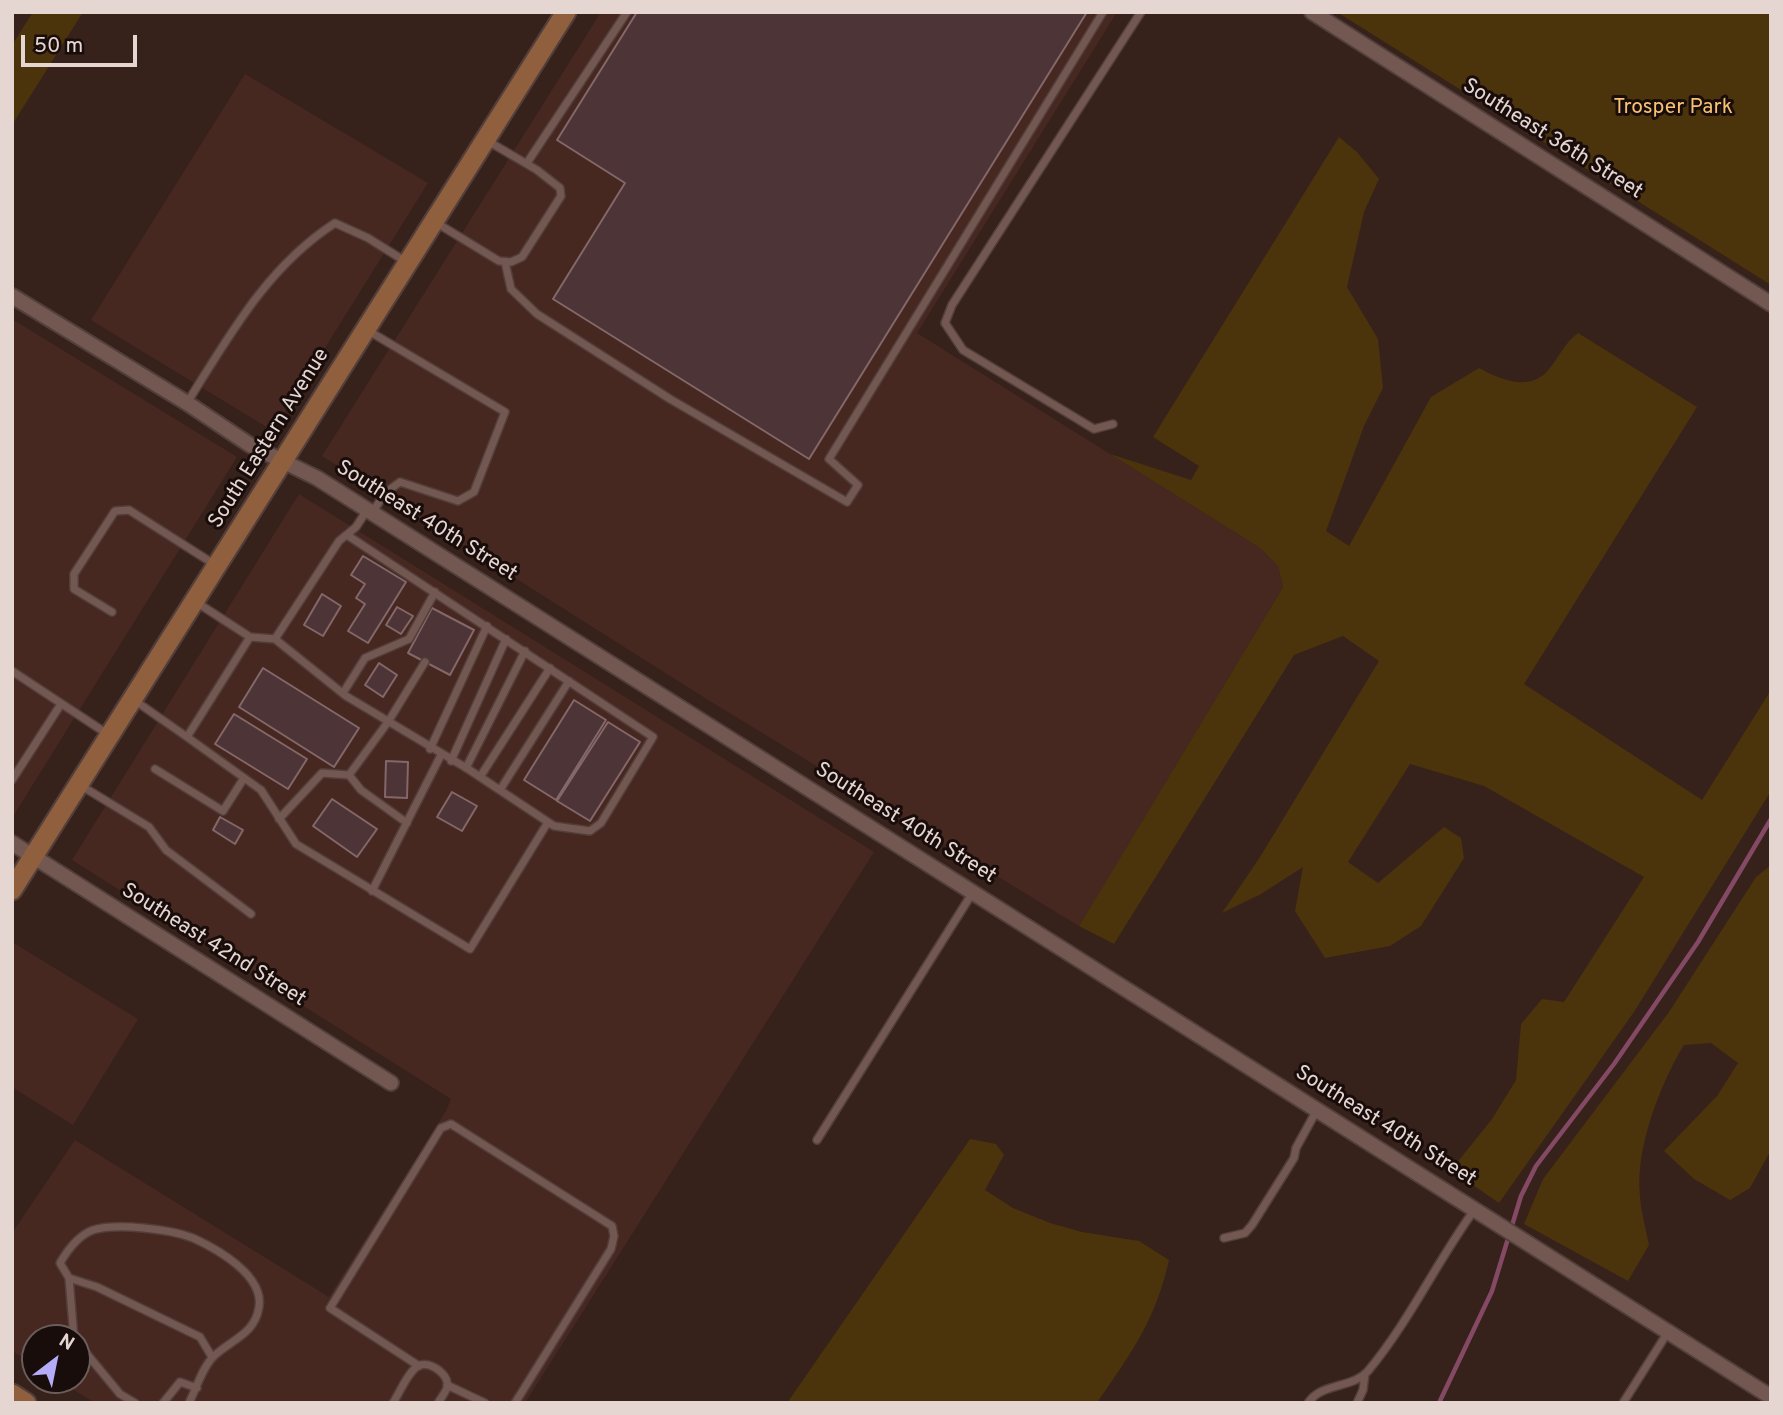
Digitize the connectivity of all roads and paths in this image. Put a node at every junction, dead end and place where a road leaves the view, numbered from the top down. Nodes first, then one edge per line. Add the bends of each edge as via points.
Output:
1 (566, 12) edge
2 (627, 12) edge
3 (1103, 12) edge
4 (1140, 12) edge
5 (1311, 12) edge
6 (486, 140) junction
7 (527, 163) junction
8 (435, 222) junction
9 (505, 262) junction
10 (408, 263) junction
11 (12, 296) edge
12 (1771, 304) edge
13 (366, 330) junction
14 (187, 403) junction
15 (1113, 424) dead end
16 (282, 461) junction
17 (369, 511) junction
18 (346, 535) junction
19 (217, 566) junction
20 (435, 592) junction
21 (195, 602) junction
22 (112, 612) dead end
23 (487, 626) junction
24 (250, 637) junction
25 (275, 639) junction
26 (506, 639) junction
27 (525, 651) junction
28 (425, 662) dead end
29 (550, 668) junction
30 (12, 671) edge
31 (569, 681) junction
32 (343, 693) junction
33 (133, 699) junction
34 (61, 704) junction
35 (388, 722) junction
36 (110, 735) junction
37 (187, 737) junction
38 (430, 748) junction
39 (442, 755) junction
40 (451, 761) junction
41 (466, 768) junction
42 (155, 769) dead end
43 (349, 775) junction
44 (480, 777) junction
45 (244, 778) junction
46 (12, 780) edge
47 (79, 784) junction
48 (500, 790) junction
49 (279, 819) junction
50 (548, 821) junction
51 (407, 823) junction
52 (12, 844) edge
53 (33, 857) junction
54 (12, 890) edge
55 (372, 891) junction
56 (973, 892) junction
57 (251, 914) dead end
58 (391, 1083) dead end
59 (1318, 1108) junction
60 (817, 1140) dead end
61 (1475, 1209) junction
62 (1224, 1238) dead end
63 (69, 1278) junction
64 (73, 1324) edge
65 (1668, 1332) junction
66 (212, 1357) junction
67 (91, 1359) edge
68 (419, 1366) junction
69 (1365, 1374) junction
70 (447, 1385) junction
71 (197, 1388) junction
72 (12, 1394) edge
73 (1771, 1397) edge
74 (26, 1403) edge
75 (135, 1403) edge
76 (163, 1403) edge
77 (190, 1403) edge
78 (393, 1403) edge
79 (438, 1403) edge
80 (485, 1403) edge
81 (515, 1403) edge
82 (1308, 1403) edge
83 (1357, 1403) edge
84 (1623, 1403) edge

1 - 6 main road, South Eastern Avenue
2 - 7 lane
3 - 9 lane via 829,460 858,485 847,502 670,399 537,314 511,289
4 - 15 lane via 952,305 945,323 963,351 1094,429
5 - 12 street, Southeast 36th Street
6 - 7 lane
6 - 8 main road, South Eastern Avenue
7 - 9 lane via 560,188 561,196 522,257
8 - 9 lane
8 - 10 main road, South Eastern Avenue
10 - 13 main road, South Eastern Avenue
10 - 14 lane via 335,223 278,268
11 - 14 street, Southeast 40th Street
13 - 16 main road, South Eastern Avenue
13 - 17 lane via 505,412 474,492 458,501 400,482
14 - 16 street, Southeast 40th Street
16 - 17 street, Southeast 40th Street
16 - 19 main road, South Eastern Avenue
17 - 18 lane
17 - 56 street, Southeast 40th Street
18 - 20 lane
18 - 25 lane
19 - 21 main road, South Eastern Avenue
19 - 22 lane via 129,510 115,511 75,574 74,589
20 - 23 lane
20 - 32 lane via 409,639 365,658
21 - 24 lane
21 - 33 main road, South Eastern Avenue
23 - 26 lane
23 - 38 lane
24 - 25 lane
24 - 37 lane
25 - 32 lane
26 - 27 lane
26 - 40 lane
27 - 29 lane
27 - 41 lane
28 - 35 lane
29 - 31 lane
29 - 44 lane
30 - 34 lane
31 - 48 lane
31 - 50 lane via 653,737 601,823 590,831
32 - 35 lane
33 - 36 main road, South Eastern Avenue
33 - 37 lane
34 - 36 lane
34 - 46 lane
35 - 38 lane
35 - 43 lane
36 - 47 main road, South Eastern Avenue
37 - 45 lane
38 - 39 lane
39 - 40 lane
39 - 51 lane
40 - 41 lane
41 - 44 lane
42 - 45 lane via 223,811
43 - 49 lane via 322,774
43 - 51 lane via 361,790
44 - 48 lane
45 - 49 lane via 261,790
47 - 53 main road, South Eastern Avenue
47 - 57 lane via 139,819 166,850
48 - 50 lane
49 - 55 lane via 296,845
50 - 55 lane via 470,949
51 - 55 lane
52 - 53 street, Southeast 42nd Street
53 - 54 main road, South Eastern Avenue
53 - 58 street, Southeast 42nd Street
56 - 59 street, Southeast 40th Street
56 - 60 lane
59 - 61 street, Southeast 40th Street
59 - 62 lane via 1294,1158 1252,1225 1245,1233
61 - 65 street, Southeast 40th Street
61 - 69 lane via 1388,1346
63 - 64 lane
63 - 66 lane via 200,1337
63 - 66 lane via 60,1264 67,1251 91,1231 121,1226 192,1238 239,1266 260,1297 249,1331
65 - 73 street, Southeast 40th Street
65 - 84 lane
66 - 71 lane
67 - 75 lane via 120,1394
68 - 70 lane via 436,1368
68 - 78 lane
68 - 81 lane via 330,1308 442,1128 451,1124 612,1226 611,1249
69 - 82 lane via 1316,1392
69 - 83 lane
70 - 79 lane
70 - 80 lane
71 - 76 lane via 180,1382
71 - 77 lane
72 - 74 main road

